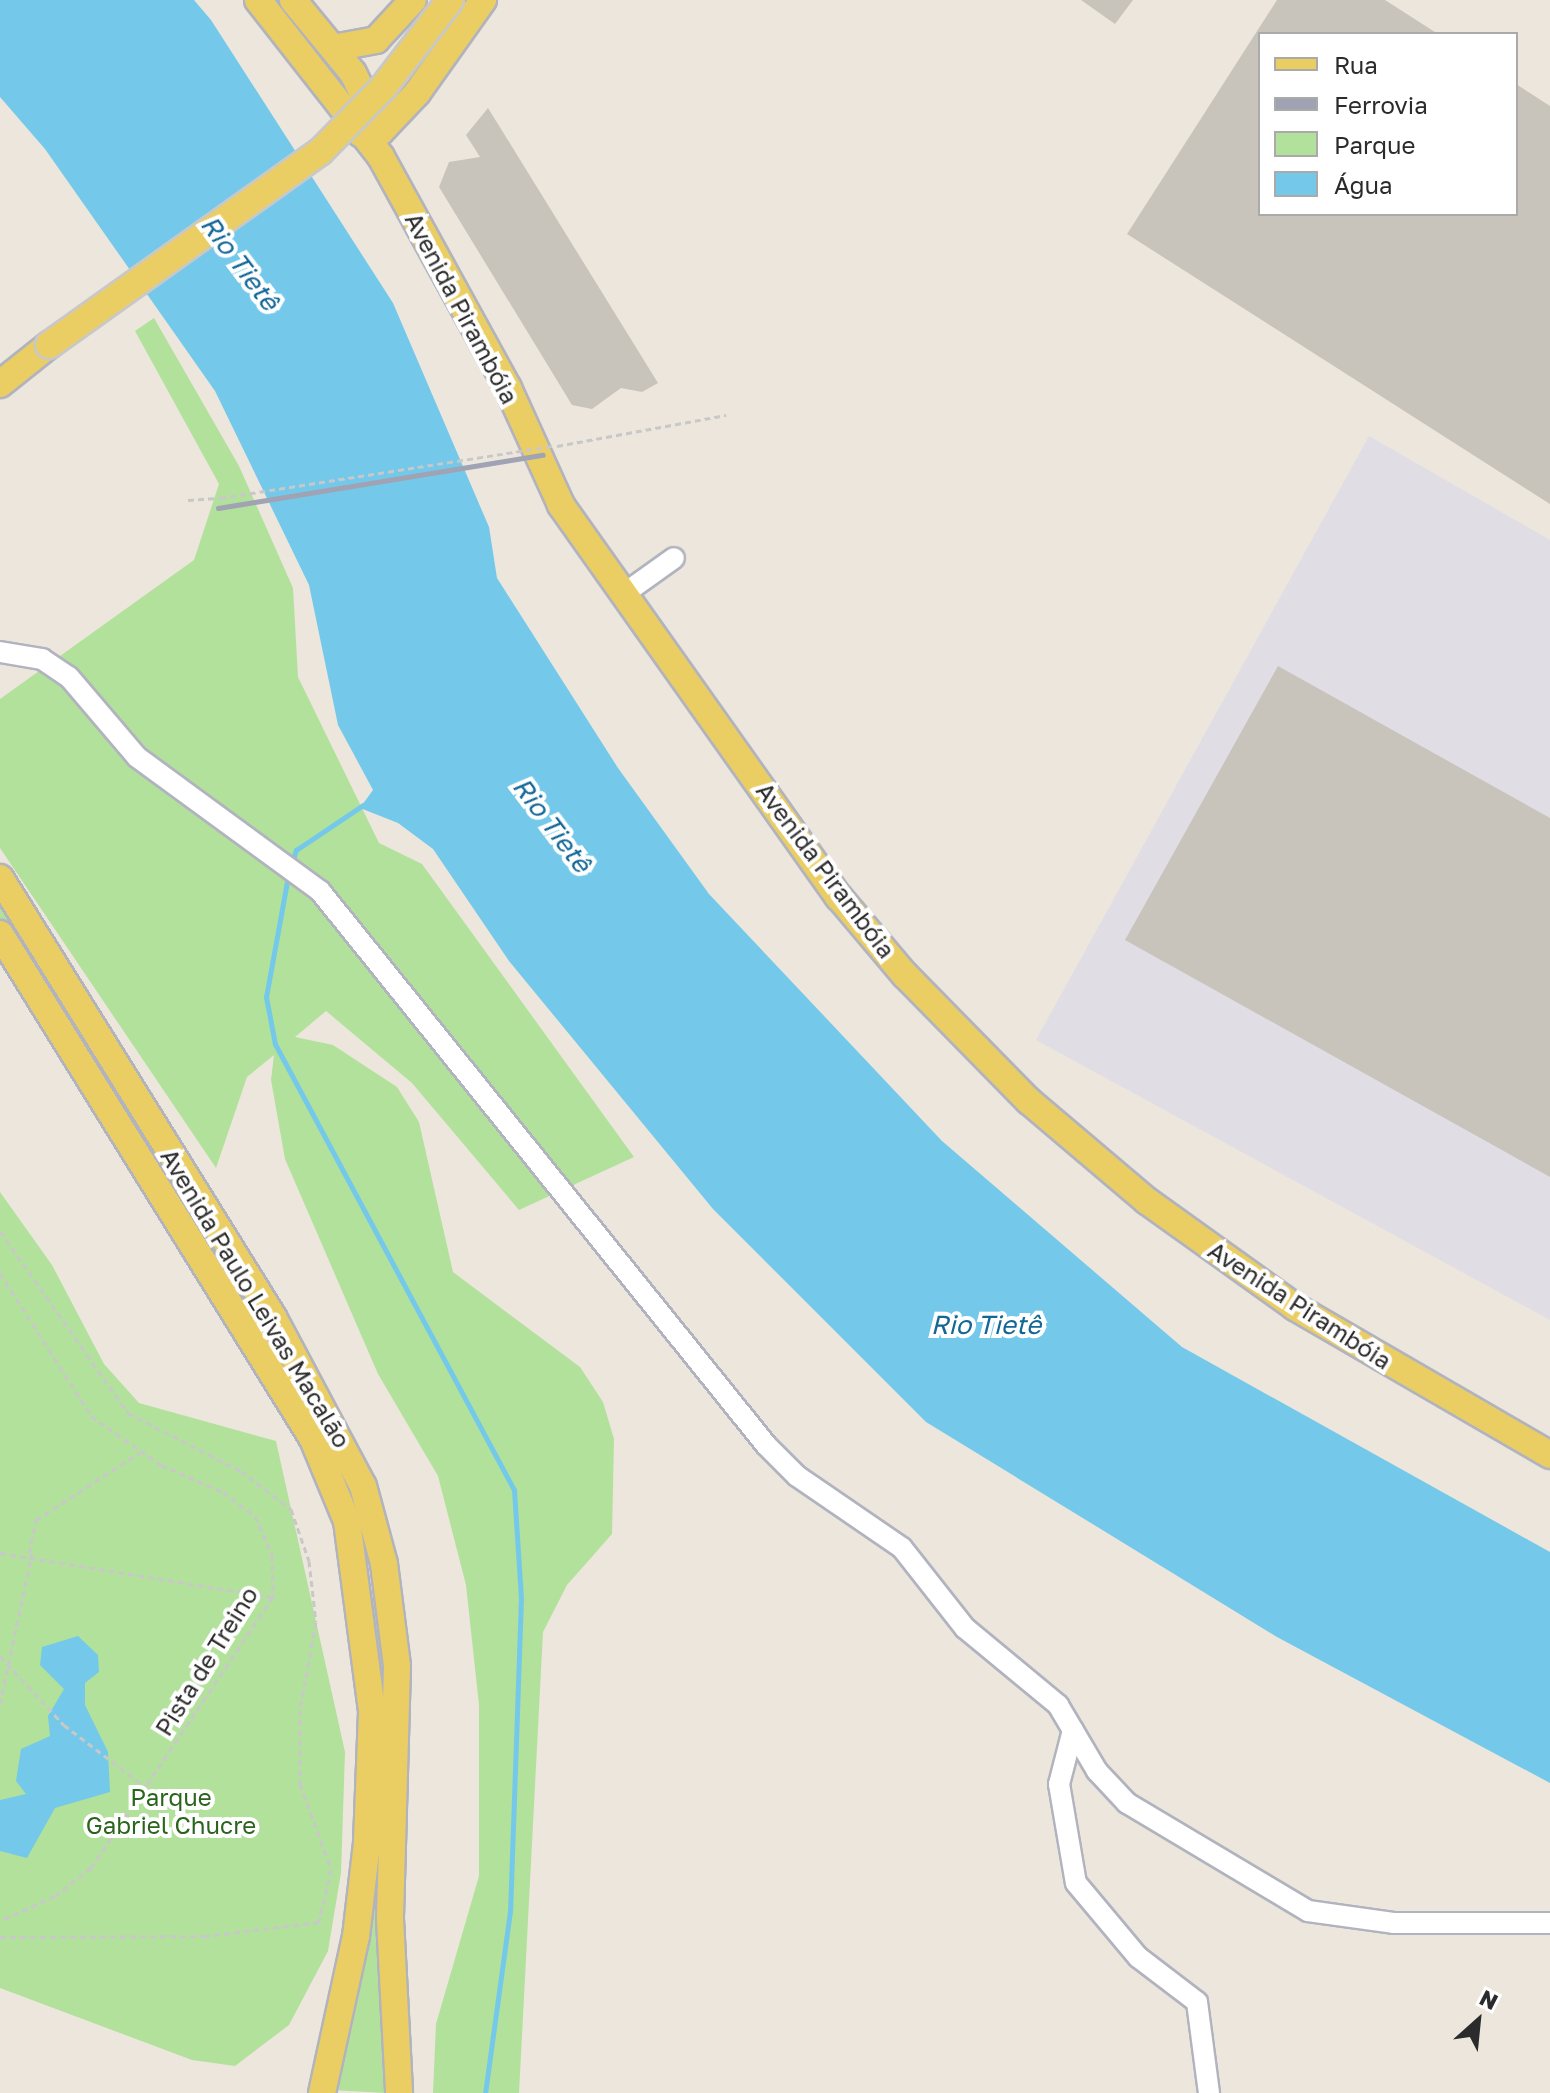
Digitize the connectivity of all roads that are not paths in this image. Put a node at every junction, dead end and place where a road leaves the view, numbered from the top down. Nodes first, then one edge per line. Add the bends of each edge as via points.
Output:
1 (258, 0) edge
2 (293, 0) edge
3 (413, 0) edge
4 (450, 0) edge
5 (483, 0) edge
6 (333, 48) junction
7 (374, 141) junction
8 (0, 384) edge
9 (674, 558) dead end
10 (625, 593) junction
11 (0, 652) edge
12 (0, 878) edge
13 (0, 934) edge
14 (1550, 1455) edge
15 (1073, 1730) junction
16 (1550, 1923) edge
17 (322, 2093) edge
18 (399, 2093) edge
19 (1209, 2093) edge

1 - 7 main road, Avenida Pirambóia
2 - 6 main road, Avenida Pirambóia
3 - 6 main road via 376,40
4 - 8 main road, bridge via 382,89 320,152
5 - 7 main road
6 - 7 main road, Avenida Pirambóia via 367,96
7 - 10 main road, Avenida Pirambóia via 508,388 549,483
9 - 10 lane
10 - 14 main road, Avenida Pirambóia via 839,897 1029,1101 1221,1256 1430,1391
11 - 15 lane via 42,659 69,677 137,757 303,877 766,1445 797,1476 902,1548 965,1628 1042,1688
12 - 18 main road, Avenida Paulo Leivas Macalão via 273,1317 363,1486 384,1564 397,1666 390,1919
13 - 17 main road, Avenida Paulo Leivas Macalão via 313,1439 347,1521 372,1712 367,1843 356,1936
15 - 16 lane via 1127,1803 1308,1911 1393,1923
15 - 19 lane via 1059,1784 1076,1883 1138,1957 1197,2002

